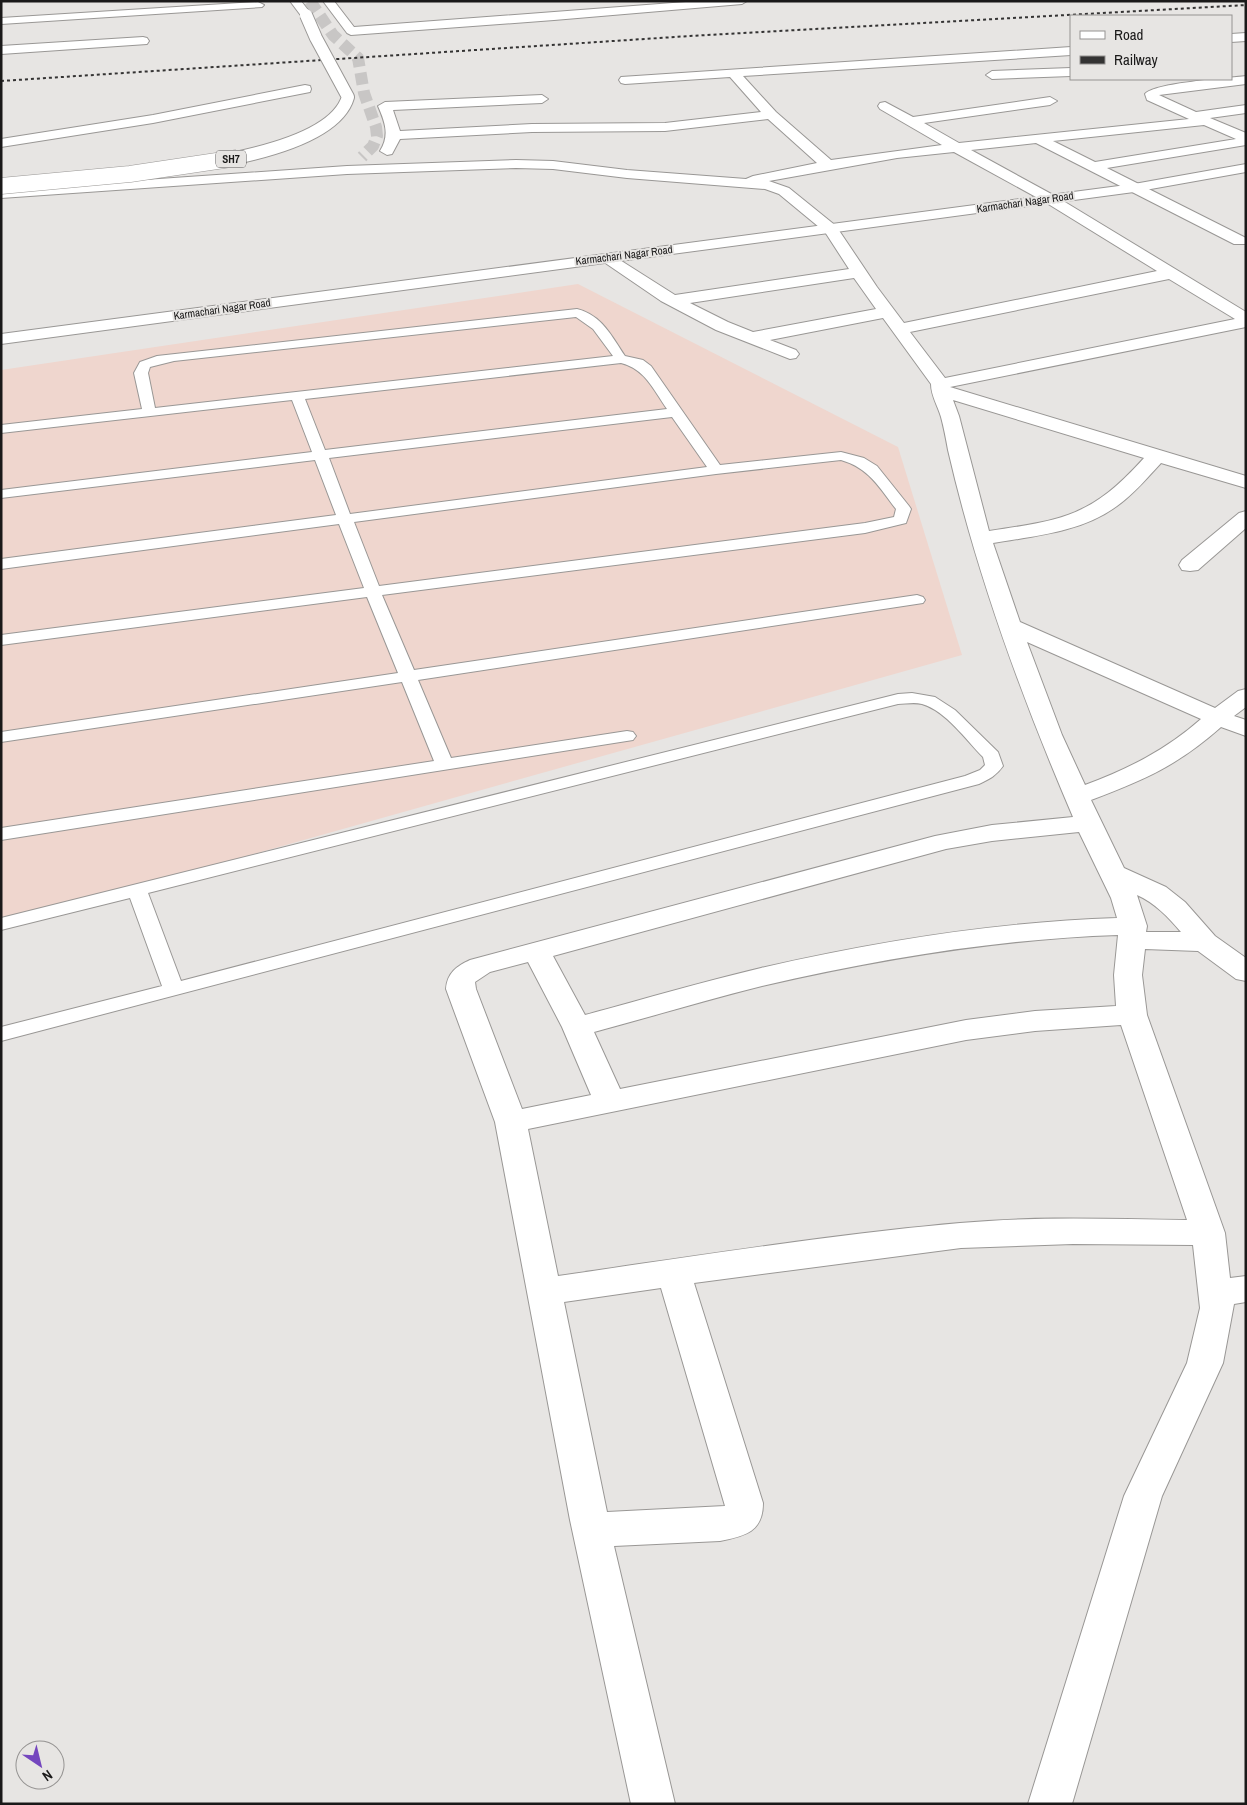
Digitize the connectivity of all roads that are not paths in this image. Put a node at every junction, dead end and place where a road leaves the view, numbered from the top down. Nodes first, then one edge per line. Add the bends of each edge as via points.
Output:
1 (295, 1) edge
2 (328, 1) edge
3 (742, 1) edge
4 (258, 5) dead end
5 (544, 7) dead end
6 (554, 17) junction
7 (1, 21) edge
8 (1246, 37) edge
9 (1232, 38) edge
10 (143, 41) dead end
11 (1, 50) edge
12 (1070, 51) edge
13 (1070, 72) edge
14 (734, 73) junction
15 (975, 75) dead end
16 (626, 80) dead end
17 (1149, 80) edge
18 (1246, 80) edge
19 (305, 89) dead end
20 (1168, 89) junction
21 (542, 99) dead end
22 (1050, 101) dead end
23 (885, 106) dead end
24 (1246, 109) edge
25 (771, 115) junction
26 (1199, 118) junction
27 (910, 121) junction
28 (395, 135) junction
29 (954, 140) junction
30 (1040, 140) junction
31 (1246, 140) edge
32 (1, 143) edge
33 (364, 163) junction
34 (828, 165) junction
35 (1092, 167) junction
36 (1246, 168) edge
37 (745, 182) junction
38 (1, 186) edge
39 (1134, 188) junction
40 (1, 194) edge
41 (1050, 198) junction
42 (831, 229) junction
43 (1240, 240) dead end
44 (606, 258) junction
45 (859, 272) junction
46 (1172, 273) junction
47 (674, 300) junction
48 (893, 320) junction
49 (1246, 320) edge
50 (751, 338) junction
51 (1, 339) edge
52 (790, 354) dead end
53 (621, 359) junction
54 (940, 387) junction
55 (297, 395) junction
56 (149, 412) junction
57 (676, 412) junction
58 (1, 429) edge
59 (1157, 455) junction
60 (321, 457) junction
61 (716, 470) junction
62 (1246, 482) edge
63 (1, 494) edge
64 (1246, 517) edge
65 (346, 519) junction
66 (982, 538) junction
67 (1, 564) edge
68 (1190, 564) dead end
69 (374, 592) junction
70 (917, 600) dead end
71 (1010, 626) junction
72 (1, 640) edge
73 (409, 677) junction
74 (1246, 696) edge
75 (1217, 717) junction
76 (1246, 728) edge
77 (628, 736) dead end
78 (1, 737) edge
79 (445, 765) junction
80 (1083, 810) junction
81 (1, 834) edge
82 (1112, 873) junction
83 (137, 889) junction
84 (1, 924) edge
85 (1132, 933) junction
86 (1205, 942) junction
87 (536, 951) junction
88 (1246, 972) edge
89 (174, 990) junction
90 (1132, 1015) junction
91 (577, 1027) junction
92 (1, 1034) edge
93 (610, 1102) junction
94 (511, 1122) junction
95 (1208, 1233) junction
96 (674, 1272) junction
97 (544, 1291) junction
98 (1230, 1291) edge
99 (592, 1530) junction
100 (653, 1804) edge
101 (1050, 1804) edge

1 - 38 street, SH7, bridge via 306,15 348,97 343,110 328,124 278,147 196,166
2 - 6 street via 351,32
3 - 6 street
4 - 7 street
5 - 6 street
8 - 9 street
10 - 11 street
12 - 14 street
13 - 15 street
14 - 16 street
14 - 25 street
17 - 20 street
18 - 20 street
19 - 32 street via 124,125
20 - 26 street via 1151,94
21 - 28 street via 385,106
22 - 27 street
23 - 27 street
24 - 26 street
25 - 28 street via 665,127 532,128
25 - 34 street
26 - 30 street
26 - 31 street
27 - 29 street via 934,135
28 - 33 street via 388,150
29 - 30 street
29 - 34 street
29 - 41 street
30 - 35 street
31 - 35 street
33 - 37 street via 553,165
33 - 40 street via 347,170
34 - 37 street
35 - 39 street
36 - 39 street, Karmachari Nagar Road
37 - 42 street via 767,185 784,192
39 - 41 street, Karmachari Nagar Road
39 - 43 street
41 - 42 street, Karmachari Nagar Road
41 - 46 street
42 - 44 street, Karmachari Nagar Road
42 - 45 street
44 - 47 street
44 - 51 street, Karmachari Nagar Road
45 - 47 street
45 - 48 street
46 - 48 street
46 - 49 street
47 - 50 street
48 - 50 street
48 - 54 street
49 - 54 street
50 - 52 street
53 - 55 lane
53 - 56 lane via 595,322 577,313 184,356 145,365 141,372
53 - 57 lane via 638,363 646,369
54 - 59 street
54 - 66 street
55 - 56 lane
55 - 60 lane
56 - 58 lane
57 - 60 lane
57 - 61 lane
59 - 62 street
59 - 66 street via 1102,508 1043,528
60 - 63 lane
60 - 65 lane
61 - 65 lane
61 - 69 lane via 841,456 872,469 904,509 902,520 885,525
64 - 68 street
65 - 67 lane
65 - 69 lane
66 - 71 street
69 - 72 lane
69 - 73 lane
70 - 73 lane
71 - 75 street
71 - 80 street via 1050,735
73 - 78 lane
73 - 79 lane
74 - 75 street
75 - 76 street
75 - 80 street via 1174,753
77 - 79 lane
79 - 81 lane
80 - 82 street
80 - 87 street via 944,842
82 - 85 street via 1125,898
82 - 86 street via 1156,893 1175,908
83 - 84 lane
83 - 89 lane
83 - 89 lane via 898,699 932,702 945,710 992,756 994,766 972,780
85 - 86 street
85 - 90 street via 1128,975
85 - 91 street via 1086,927 1028,931 887,951 787,971
86 - 88 street
87 - 91 street
87 - 94 street via 480,966 461,980 461,989
89 - 92 lane
90 - 93 street via 966,1030
90 - 95 street
91 - 93 street
93 - 94 street
94 - 97 street
95 - 96 street via 1073,1231 961,1235
95 - 98 street
96 - 97 street
96 - 99 street via 744,1503 744,1514 736,1521 720,1524
97 - 99 street
98 - 101 street via 1217,1308 1205,1363 1143,1496
99 - 100 street

